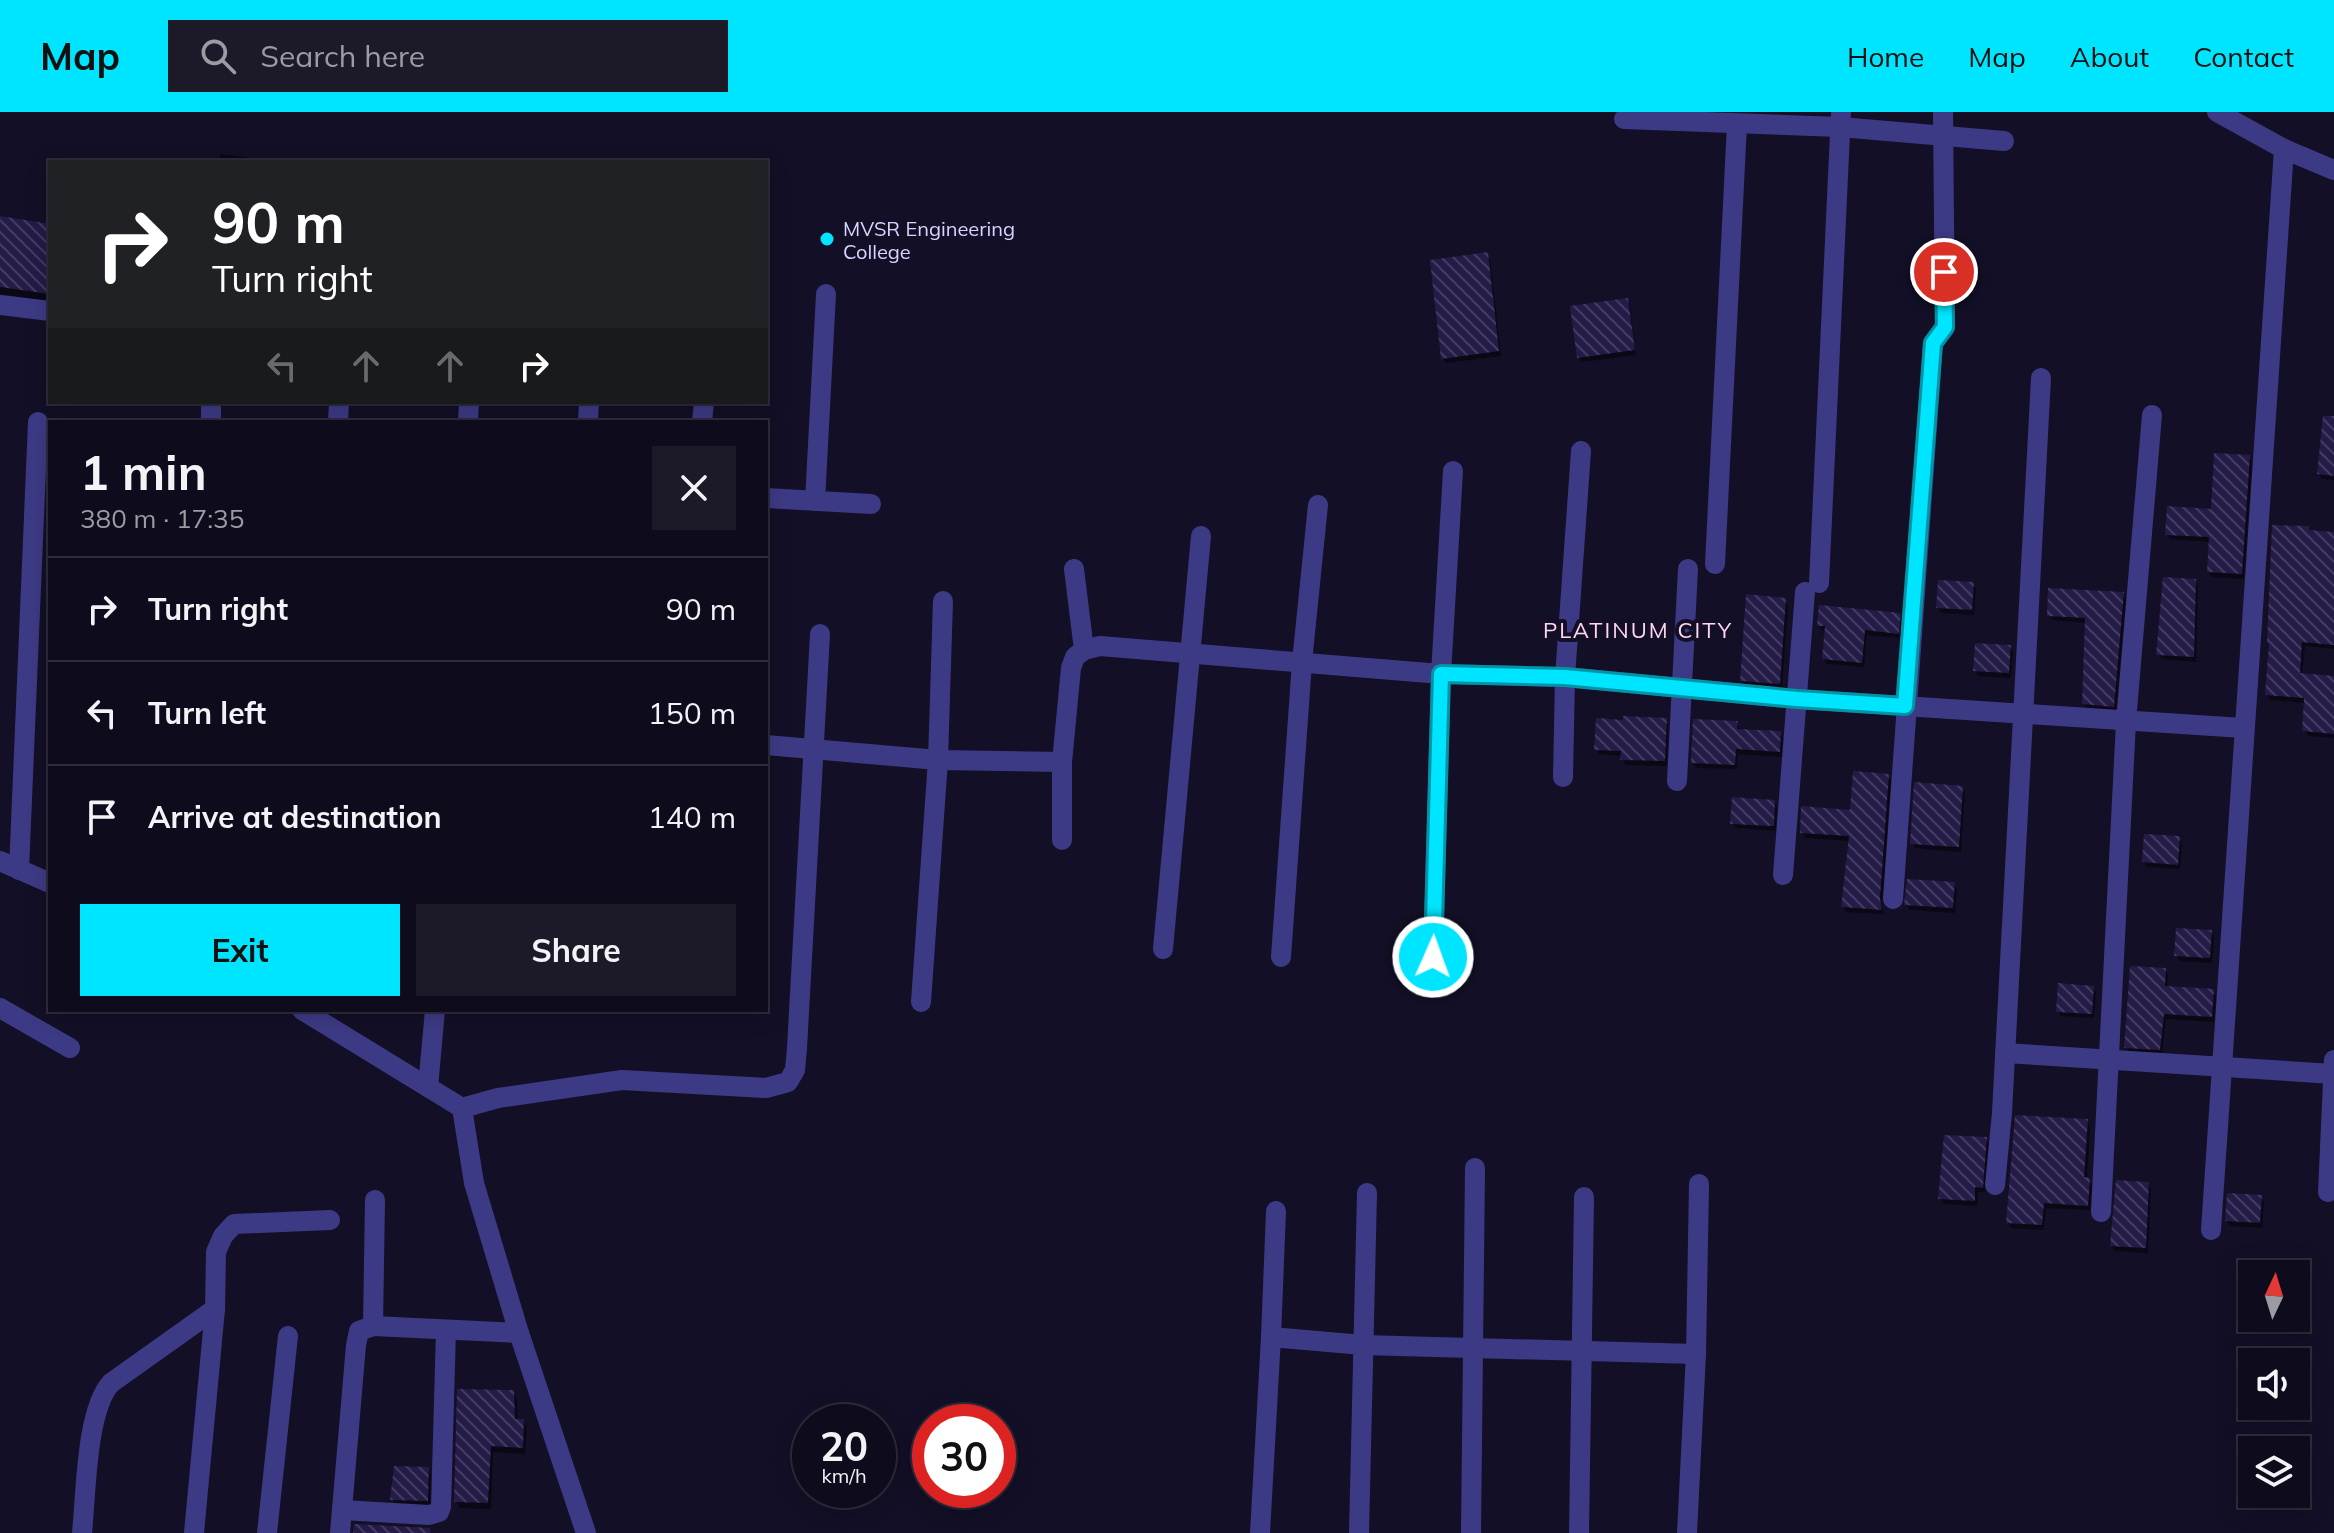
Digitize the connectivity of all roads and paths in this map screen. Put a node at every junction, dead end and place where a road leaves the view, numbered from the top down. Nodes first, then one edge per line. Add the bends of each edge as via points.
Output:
1 (1943, 112) edge
2 (2217, 112) edge
3 (1624, 119) dead end
4 (1841, 119) edge
5 (1737, 124) junction
6 (1942, 135) junction
7 (2004, 141) dead end
8 (2284, 149) junction
9 (2334, 170) edge
10 (826, 294) dead end
11 (0, 305) edge
12 (48, 311) edge
13 (2041, 378) dead end
14 (2152, 415) dead end
15 (38, 422) dead end
16 (1581, 451) dead end
17 (1453, 471) dead end
18 (768, 498) edge
19 (815, 501) junction
20 (871, 504) dead end
21 (1318, 505) dead end
22 (1201, 536) dead end
23 (1715, 564) dead end
24 (1074, 569) dead end
25 (1688, 569) dead end
26 (943, 601) dead end
27 (820, 634) dead end
28 (1084, 650) junction
29 (1191, 655) junction
30 (1302, 662) junction
31 (1441, 674) junction
32 (1565, 677) junction
33 (1682, 687) junction
34 (1797, 699) junction
35 (1905, 706) junction
36 (2022, 715) junction
37 (2126, 722) junction
38 (2243, 728) junction
39 (768, 745) edge
40 (813, 749) junction
41 (938, 760) junction
42 (1062, 762) junction
43 (1563, 777) dead end
44 (1677, 781) dead end
45 (1062, 840) dead end
46 (0, 861) edge
47 (19, 870) junction
48 (1783, 875) dead end
49 (48, 882) edge
50 (1893, 899) dead end
51 (1163, 949) dead end
52 (1281, 957) dead end
53 (1433, 957) dead end
54 (921, 1002) dead end
55 (0, 1008) edge
56 (311, 1012) edge
57 (435, 1012) edge
58 (70, 1048) dead end
59 (2005, 1053) junction
60 (2334, 1060) edge
61 (2109, 1061) junction
62 (2221, 1067) junction
63 (2334, 1074) edge
64 (428, 1087) junction
65 (462, 1108) junction
66 (1475, 1168) dead end
67 (1699, 1184) dead end
68 (1995, 1185) dead end
69 (2328, 1192) dead end
70 (1367, 1193) dead end
71 (1584, 1197) dead end
72 (375, 1200) dead end
73 (1276, 1211) dead end
74 (2101, 1212) dead end
75 (330, 1220) dead end
76 (2211, 1230) dead end
77 (215, 1309) junction
78 (373, 1326) junction
79 (446, 1330) junction
80 (519, 1333) junction
81 (288, 1336) dead end
82 (1271, 1337) junction
83 (1363, 1345) junction
84 (1474, 1347) junction
85 (1584, 1350) junction
86 (1696, 1354) junction
87 (342, 1510) junction
88 (82, 1533) edge
89 (194, 1533) edge
90 (267, 1533) edge
91 (340, 1533) edge
92 (586, 1533) edge
93 (1260, 1533) edge
94 (1359, 1533) edge
95 (1471, 1533) edge
96 (1579, 1533) edge
97 (1687, 1533) edge

1 - 6 street
2 - 8 street
3 - 5 street
4 - 5 street
4 - 6 street
4 - 34 street via 1812,588
5 - 23 street
6 - 7 street
6 - 35 street via 1945,327 1933,343
8 - 9 street
8 - 38 street
10 - 19 street
11 - 12 street
13 - 36 street
14 - 37 street
15 - 47 street
16 - 32 street
17 - 31 street
18 - 19 street
19 - 20 street
21 - 30 street
22 - 29 street
24 - 28 street
25 - 33 street
26 - 41 street
27 - 40 street
28 - 29 street via 1100,646
28 - 42 street via 1071,668
29 - 30 street
29 - 51 street
30 - 31 street
30 - 52 street
31 - 32 street
31 - 53 street
32 - 33 street
32 - 43 street
33 - 34 street
33 - 44 street
34 - 35 street
34 - 48 street
35 - 36 street
35 - 50 street
36 - 37 street
36 - 59 street
37 - 38 street
37 - 61 street
38 - 62 street
39 - 40 street
40 - 41 street
40 - 65 street via 797,1048 788,1082 766,1088 622,1080
41 - 42 street
41 - 54 street
42 - 45 street
46 - 47 street
47 - 49 street
55 - 58 street
56 - 64 street
57 - 64 street
59 - 61 street
59 - 68 street
60 - 63 street
61 - 62 street
61 - 74 street
62 - 63 street
62 - 76 street
63 - 69 street
64 - 65 street
65 - 80 street via 474,1183
66 - 84 street
67 - 86 street
70 - 83 street
71 - 85 street
72 - 78 street
73 - 82 street
75 - 77 street via 234,1224 216,1252
77 - 88 street via 103,1392 93,1427
77 - 89 street
78 - 79 street
78 - 87 street via 359,1331 356,1345
79 - 80 street
79 - 87 street via 439,1512
80 - 92 street
81 - 90 street
82 - 83 street
82 - 93 street
83 - 84 street
83 - 94 street
84 - 85 street
84 - 95 street
85 - 86 street
85 - 96 street
86 - 97 street
87 - 91 street

